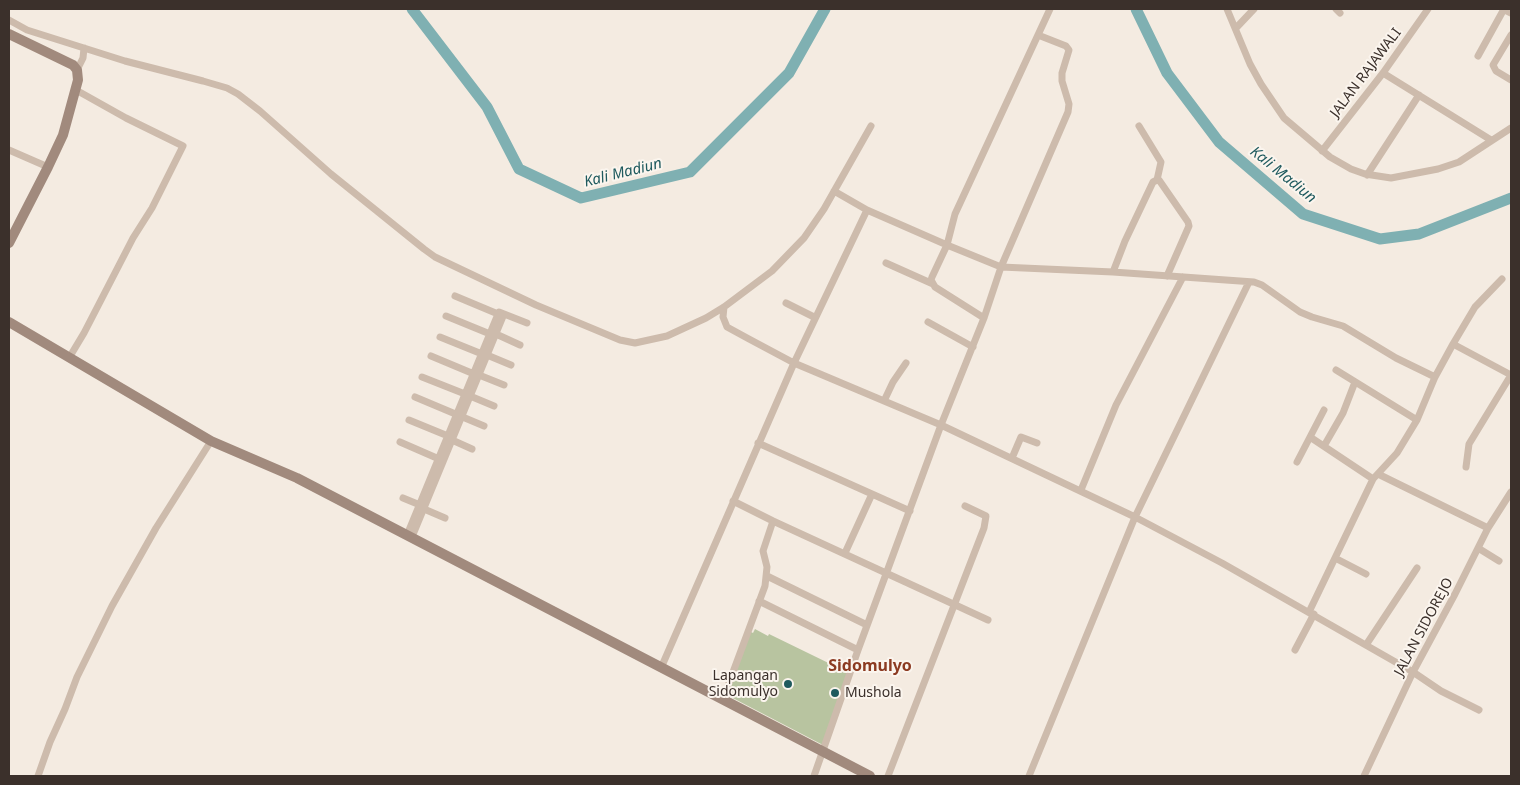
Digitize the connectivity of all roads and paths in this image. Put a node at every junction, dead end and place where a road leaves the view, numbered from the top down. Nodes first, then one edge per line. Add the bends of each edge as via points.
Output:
1 (1050, 9) edge
2 (1227, 9) edge
3 (1254, 9) edge
4 (1428, 9) edge
5 (1504, 9) edge
6 (1511, 13) edge
7 (9, 20) edge
8 (1236, 28) junction
9 (9, 34) edge
10 (1038, 35) junction
11 (1511, 35) edge
12 (84, 48) junction
13 (1478, 56) dead end
14 (77, 70) junction
15 (1384, 73) junction
16 (1511, 80) edge
17 (76, 90) junction
18 (1419, 95) junction
19 (871, 126) dead end
20 (1139, 126) dead end
21 (1511, 128) edge
22 (1491, 140) junction
23 (9, 150) edge
24 (1322, 151) junction
25 (48, 167) junction
26 (1367, 175) junction
27 (1157, 180) junction
28 (834, 192) junction
29 (867, 210) junction
30 (9, 243) edge
31 (947, 245) junction
32 (886, 263) dead end
33 (1001, 267) junction
34 (1113, 272) junction
35 (1167, 276) junction
36 (1184, 277) junction
37 (1502, 279) dead end
38 (1249, 282) junction
39 (933, 284) junction
40 (455, 296) dead end
41 (786, 303) dead end
42 (724, 307) junction
43 (501, 314) junction
44 (446, 316) dead end
45 (814, 318) junction
46 (984, 318) junction
47 (9, 322) edge
48 (928, 322) dead end
49 (528, 324) dead end
50 (493, 334) junction
51 (440, 337) dead end
52 (520, 344) dead end
53 (1453, 344) junction
54 (973, 347) junction
55 (484, 355) junction
56 (431, 356) dead end
57 (69, 358) junction
58 (794, 363) junction
59 (906, 363) dead end
60 (511, 365) dead end
61 (1336, 370) dead end
62 (476, 374) junction
63 (1511, 375) edge
64 (422, 377) dead end
65 (1435, 377) junction
66 (1355, 382) junction
67 (504, 386) dead end
68 (468, 395) junction
69 (415, 398) dead end
70 (884, 401) junction
71 (494, 406) dead end
72 (1324, 410) dead end
73 (458, 419) junction
74 (409, 420) dead end
75 (1417, 420) junction
76 (941, 425) junction
77 (484, 426) dead end
78 (1310, 437) junction
79 (450, 438) junction
80 (211, 441) junction
81 (400, 442) dead end
82 (758, 443) junction
83 (1037, 443) dead end
84 (1324, 446) junction
85 (472, 449) dead end
86 (439, 458) junction
87 (1012, 458) junction
88 (1297, 462) dead end
89 (1466, 467) dead end
90 (1376, 477) junction
91 (1081, 490) junction
92 (1511, 492) edge
93 (872, 494) junction
94 (403, 498) dead end
95 (733, 501) junction
96 (965, 506) dead end
97 (422, 507) junction
98 (910, 511) junction
99 (1135, 517) junction
100 (445, 518) dead end
101 (773, 521) junction
102 (1488, 528) junction
103 (410, 536) junction
104 (1478, 548) junction
105 (845, 553) junction
106 (1335, 558) junction
107 (1500, 561) dead end
108 (1417, 568) dead end
109 (887, 572) junction
110 (1366, 574) dead end
111 (766, 576) junction
112 (759, 601) junction
113 (955, 604) junction
114 (1311, 613) junction
115 (988, 620) dead end
116 (867, 625) junction
117 (1366, 644) junction
118 (858, 650) junction
119 (1295, 650) dead end
120 (661, 668) junction
121 (1413, 672) junction
122 (723, 699) junction
123 (1480, 710) dead end
124 (824, 751) junction
125 (38, 776) edge
126 (814, 776) edge
127 (870, 776) edge
128 (888, 776) edge
129 (1029, 776) edge
130 (1364, 776) edge

1 - 10 street
2 - 8 street
3 - 8 street
4 - 15 street, JALAN RAJAWALI
5 - 6 street
5 - 13 street
7 - 12 street via 27,30
8 - 24 street via 1250,64 1275,106
9 - 14 main road via 73,65
10 - 31 street via 954,214
10 - 33 street via 1069,50 1062,72 1068,112
11 - 16 street via 1494,65
12 - 14 street
12 - 42 street via 227,88 260,111 330,174 430,253 528,301 620,340 635,342 667,336
14 - 17 main road
15 - 18 street
15 - 24 street, JALAN RAJAWALI
17 - 25 main road
17 - 57 street via 183,146
18 - 22 street
18 - 26 street
19 - 28 street
20 - 27 street via 1160,162
21 - 22 street
22 - 26 street via 1459,162 1438,169 1391,178
23 - 25 street
24 - 26 street
25 - 30 main road
27 - 34 street via 1153,182 1124,242
27 - 35 street via 1189,226
28 - 29 street
28 - 42 street via 804,238 784,259
29 - 31 street
29 - 45 street
31 - 33 street
31 - 39 street via 932,276
32 - 39 street
33 - 34 street
33 - 46 street
34 - 35 street
35 - 36 street
36 - 38 street
36 - 91 street via 1116,405
37 - 53 street via 1475,308
38 - 65 street via 1262,285 1300,312 1343,326
38 - 99 street
39 - 46 street
40 - 43 street
41 - 45 street
42 - 58 street via 723,317 728,327
43 - 49 street
43 - 50 street
44 - 50 street
45 - 58 street
46 - 54 street
47 - 57 main road
48 - 54 street
50 - 52 street
50 - 55 street
51 - 55 street
53 - 63 street
53 - 65 street
54 - 76 street
55 - 60 street
55 - 62 street
56 - 62 street
57 - 80 main road
58 - 70 street
58 - 82 street
59 - 70 street
61 - 66 street
62 - 67 street
62 - 68 street
63 - 89 street via 1469,444
64 - 68 street
65 - 75 street
66 - 75 street
66 - 84 street via 1343,413
68 - 71 street
68 - 73 street
69 - 73 street
70 - 76 street
72 - 78 street
73 - 77 street
73 - 79 street
74 - 79 street
75 - 90 street via 1397,453
76 - 87 street
76 - 98 street
78 - 84 street
78 - 88 street
79 - 85 street
79 - 86 street
79 - 97 street
80 - 103 main road via 296,478
80 - 125 street via 112,606 77,677
81 - 86 street
82 - 93 street
82 - 95 street
83 - 87 street via 1021,437
84 - 90 street
86 - 97 street
87 - 91 street
90 - 102 street
90 - 106 street
91 - 99 street
92 - 102 street, JALAN SIDOREJO
93 - 98 street
93 - 105 street
94 - 97 street
95 - 101 street
95 - 120 street
96 - 113 street via 987,517
97 - 100 street
97 - 103 street
98 - 109 street
99 - 114 street
99 - 129 street
101 - 105 street
101 - 111 street via 763,551
102 - 104 street, JALAN SIDOREJO
103 - 120 main road
104 - 107 street
104 - 121 street, JALAN SIDOREJO
105 - 109 street
106 - 110 street
106 - 114 street
108 - 117 street
109 - 113 street
109 - 116 street
111 - 112 street
111 - 116 street
112 - 118 street
112 - 122 street
113 - 115 street
113 - 128 street
114 - 117 street
114 - 119 street
116 - 118 street
117 - 121 street
118 - 124 street
120 - 122 main road
121 - 123 street via 1441,691
121 - 130 street, JALAN SIDOREJO
122 - 124 main road
124 - 126 street
124 - 127 main road

